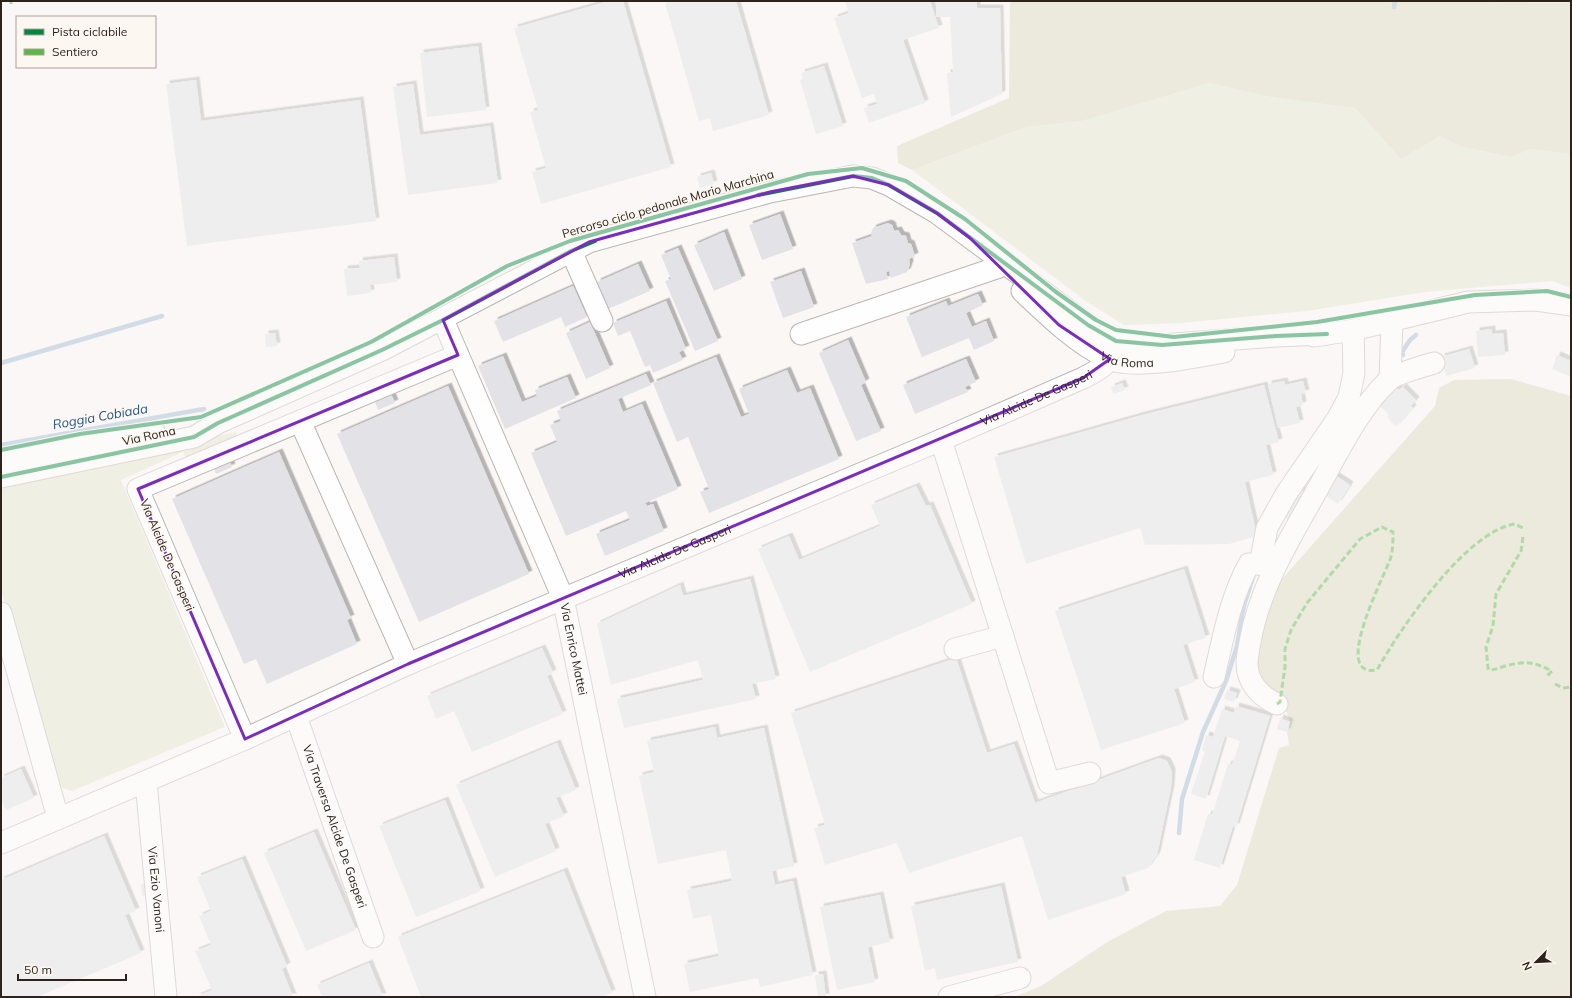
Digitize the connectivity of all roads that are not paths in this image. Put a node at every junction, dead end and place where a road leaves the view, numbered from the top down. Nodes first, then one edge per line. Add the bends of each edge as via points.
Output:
1 (970, 238) junction
2 (571, 251) junction
3 (999, 267) junction
4 (1571, 306) edge
5 (442, 320) junction
6 (602, 321) dead end
7 (1392, 321) junction
8 (1353, 330) junction
9 (800, 334) dead end
10 (1113, 350) junction
11 (458, 355) junction
12 (1434, 363) dead end
13 (1391, 370) junction
14 (300, 421) junction
15 (218, 423) junction
16 (941, 440) junction
17 (1, 460) edge
18 (1, 477) edge
19 (1267, 566) junction
20 (563, 598) junction
21 (1, 613) edge
22 (1002, 636) junction
23 (955, 649) dead end
24 (408, 664) junction
25 (1214, 677) dead end
26 (1277, 704) dead end
27 (296, 716) junction
28 (245, 739) junction
29 (1090, 773) dead end
30 (146, 782) junction
31 (58, 818) junction
32 (1, 843) edge
33 (373, 937) dead end
34 (1020, 978) dead end
35 (166, 997) edge
36 (646, 997) edge
37 (949, 997) edge

1 - 2 street, Via Roma via 937,213 890,184 872,178 853,176 770,192 589,242
1 - 3 street, Via Roma
1 - 10 street, Via Roma via 1088,325
2 - 5 street, Via Roma
2 - 6 street
3 - 9 street
3 - 10 street, Via Roma via 1059,325
4 - 7 street, Via Roma via 1536,300 1468,302
5 - 11 street, Via Enrico Mattei
5 - 15 street, Via Roma via 382,350
7 - 8 street, Via Roma
7 - 13 street
8 - 10 street, Via Roma via 1173,361 1135,362
8 - 19 street via 1354,373 1349,397 1267,528
10 - 16 street, Via Alcide De Gasperi via 1098,370
11 - 14 street, Via Alcide De Gasperi
11 - 20 street, Via Enrico Mattei
12 - 13 street
13 - 19 street
14 - 24 street
14 - 28 street, Via Alcide De Gasperi via 138,489
15 - 17 street, Via Roma via 60,446
15 - 18 street, Via Roma via 194,437
16 - 20 street, Via Alcide De Gasperi
16 - 22 street
19 - 25 street via 1249,564 1242,576 1226,626
19 - 26 street via 1264,592 1246,664 1259,693
20 - 24 street, Via Alcide De Gasperi
20 - 36 street, Via Enrico Mattei
21 - 31 street
22 - 23 street
22 - 29 street via 1048,783
24 - 27 street, Via Alcide De Gasperi
27 - 28 street, Via Alcide De Gasperi
27 - 33 street, Via Traversa Alcide De Gasperi
28 - 30 street, Via Alcide De Gasperi
30 - 31 street, Via Alcide De Gasperi
30 - 35 street, Via Ezio Vanoni
31 - 32 street, Via Alcide De Gasperi
34 - 37 street

